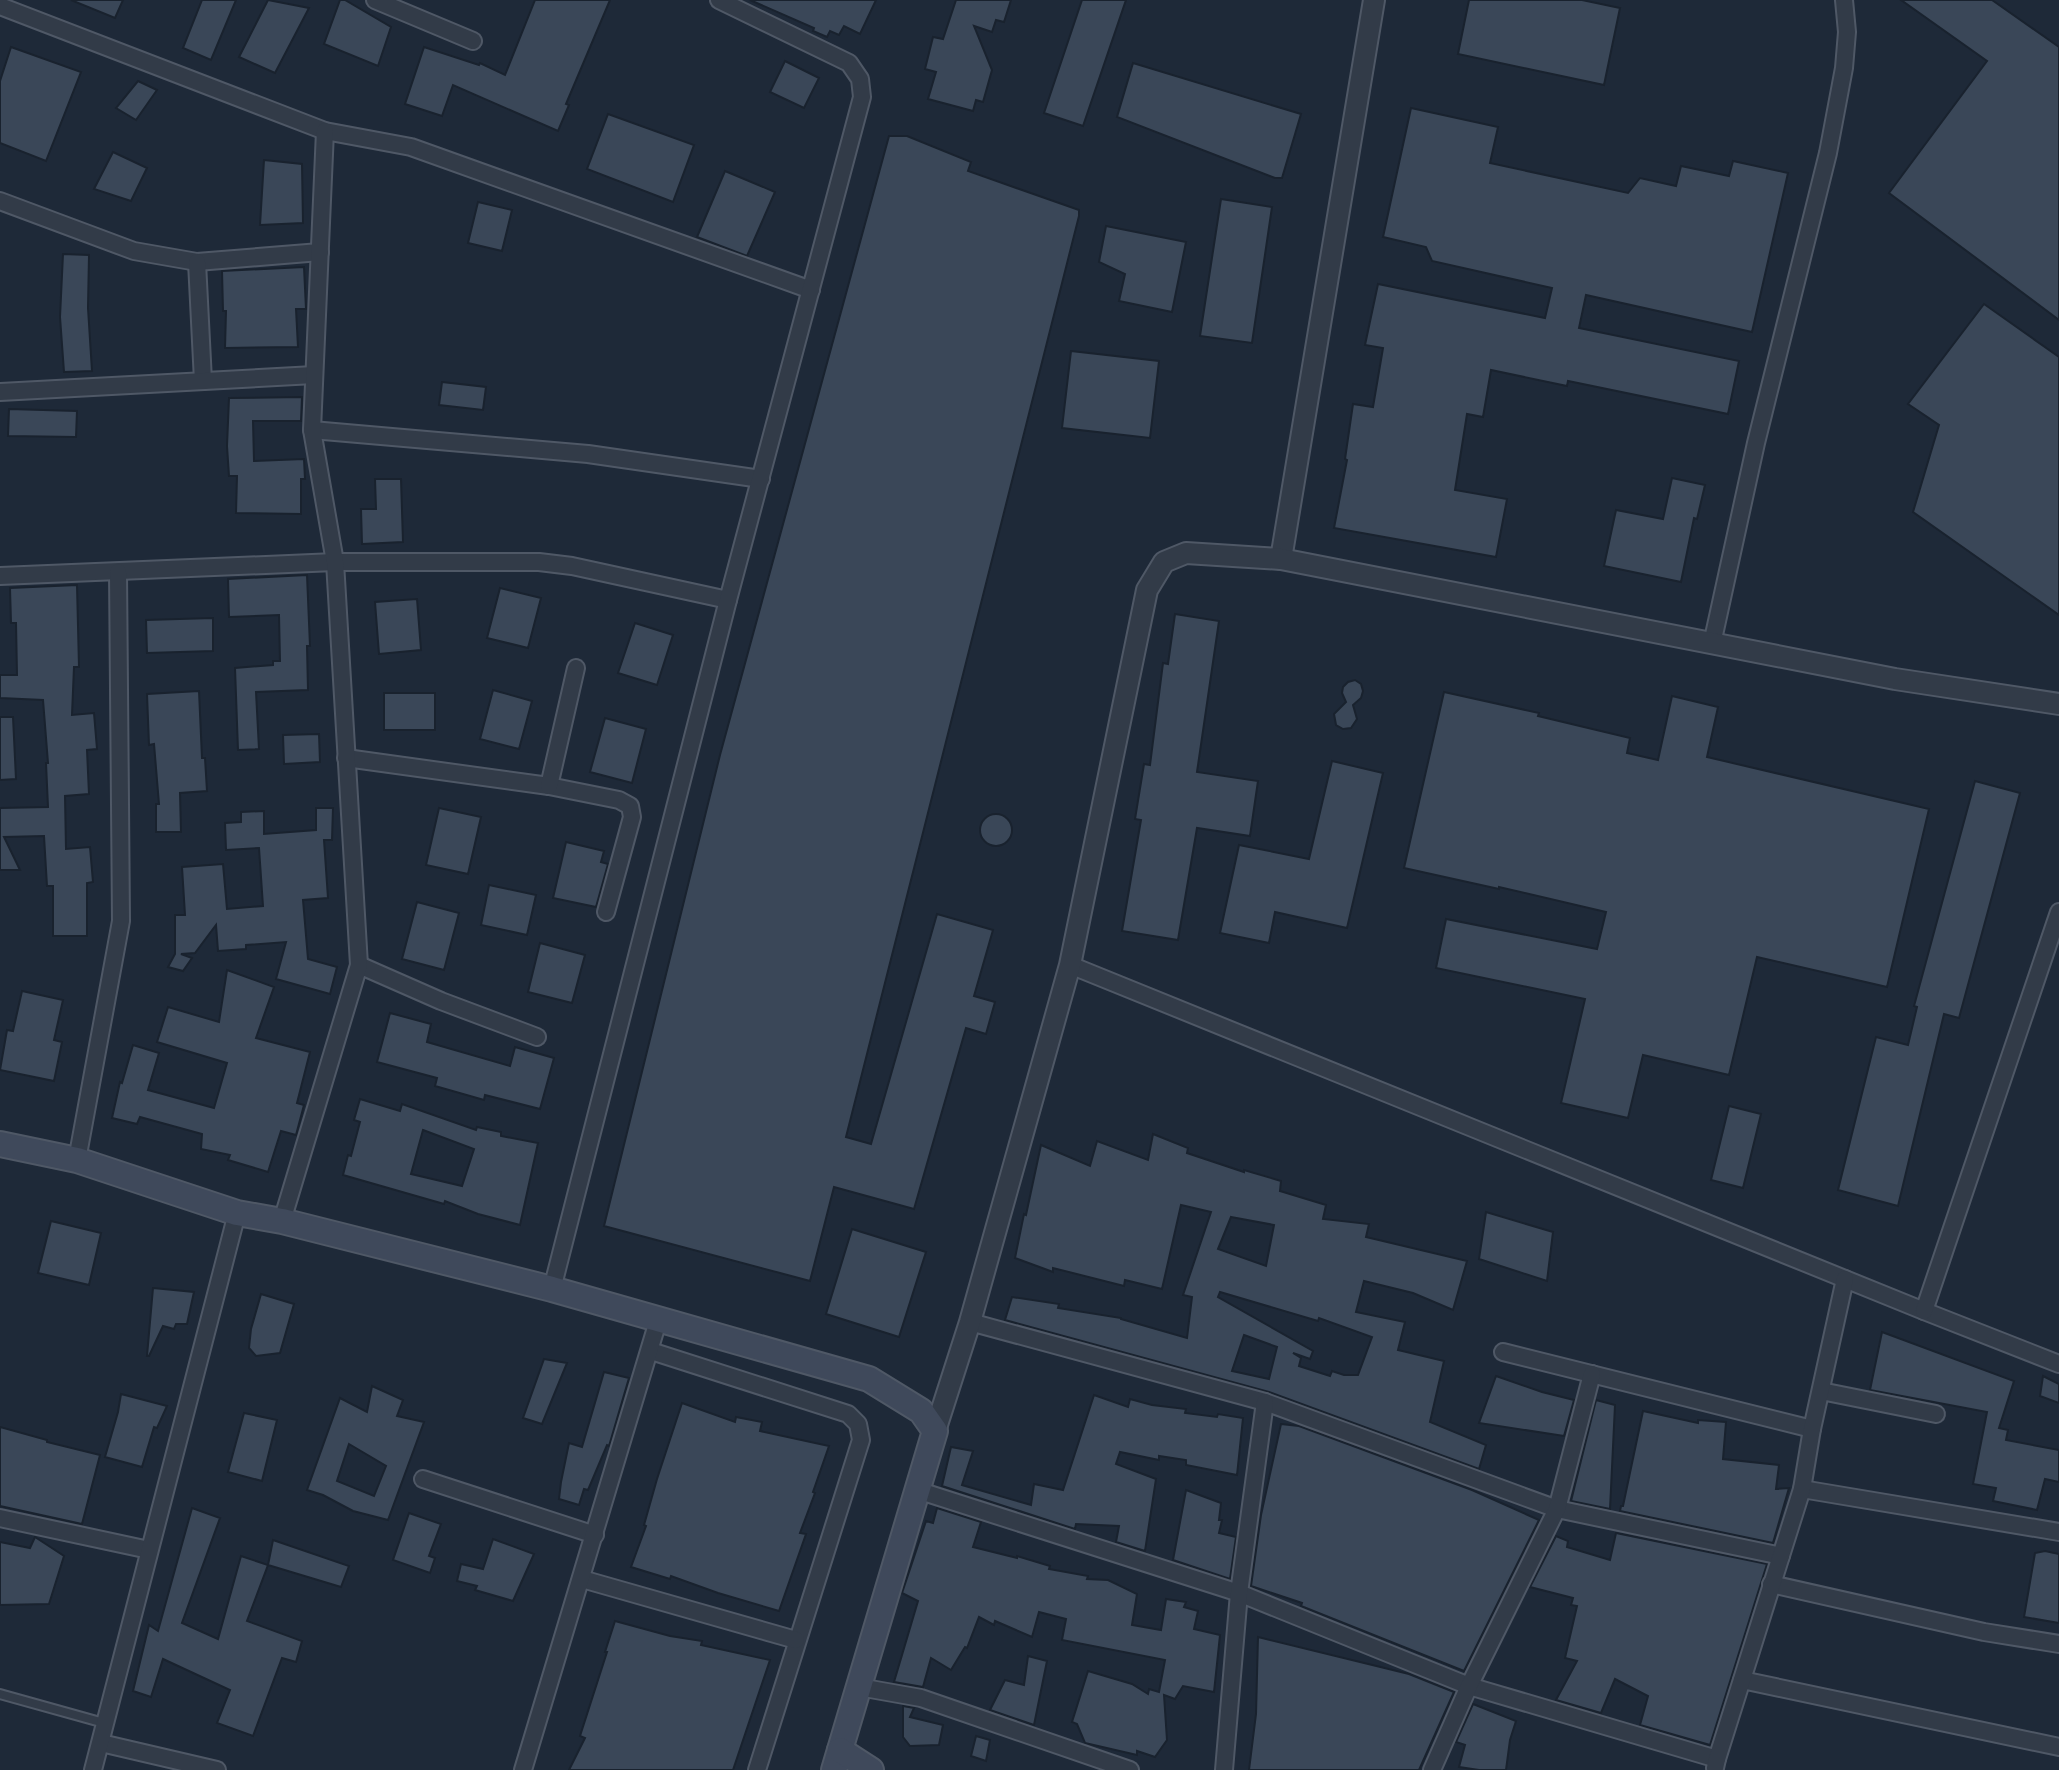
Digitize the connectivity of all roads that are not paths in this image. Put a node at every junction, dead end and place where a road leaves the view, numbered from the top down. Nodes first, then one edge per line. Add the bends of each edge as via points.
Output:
1 (375, 0) edge
2 (719, 0) edge
3 (1374, 0) edge
4 (1844, 0) edge
5 (3, 8) edge
6 (473, 41) dead end
7 (325, 131) junction
8 (0, 201) edge
9 (320, 252) junction
10 (197, 262) junction
11 (811, 290) junction
12 (314, 375) junction
13 (203, 381) junction
14 (0, 392) edge
15 (312, 430) junction
16 (761, 479) junction
17 (1281, 559) junction
18 (335, 562) junction
19 (118, 572) junction
20 (0, 576) edge
21 (728, 600) junction
22 (1712, 644) junction
23 (576, 668) dead end
24 (2059, 704) edge
25 (346, 758) junction
26 (549, 786) junction
27 (606, 912) dead end
28 (2059, 912) edge
29 (359, 965) junction
30 (1070, 965) junction
31 (537, 1037) dead end
32 (0, 1144) edge
33 (77, 1160) junction
34 (237, 1213) junction
35 (282, 1221) junction
36 (1845, 1279) junction
37 (552, 1289) junction
38 (1924, 1311) junction
39 (658, 1321) junction
40 (970, 1322) junction
41 (651, 1351) junction
42 (1503, 1352) dead end
43 (2059, 1364) edge
44 (1592, 1374) junction
45 (1821, 1391) junction
46 (1265, 1402) junction
47 (1936, 1414) dead end
48 (1812, 1429) junction
49 (935, 1431) junction
50 (423, 1479) dead end
51 (1802, 1489) junction
52 (917, 1490) junction
53 (1557, 1509) junction
54 (0, 1518) edge
55 (2059, 1532) edge
56 (595, 1535) junction
57 (149, 1550) junction
58 (1781, 1556) junction
59 (582, 1579) junction
60 (1771, 1584) junction
61 (1239, 1593) junction
62 (796, 1640) junction
63 (2059, 1644) edge
64 (1742, 1680) junction
65 (1469, 1686) junction
66 (859, 1687) junction
67 (0, 1694) edge
68 (104, 1723) junction
69 (101, 1743) junction
70 (2059, 1747) edge
71 (837, 1760) edge
72 (1716, 1765) edge
73 (93, 1770) edge
74 (217, 1770) edge
75 (523, 1770) edge
76 (757, 1770) edge
77 (871, 1770) edge
78 (1130, 1770) edge
79 (1224, 1770) edge
80 (1432, 1770) edge

1 - 6 street
2 - 11 street via 849,63 860,79 862,97
3 - 17 street
4 - 22 street via 1844,68 1828,153
5 - 7 street
7 - 9 street
7 - 11 street via 411,147
8 - 10 street via 134,251
9 - 10 street
9 - 12 street
10 - 13 street
11 - 16 street
12 - 13 street
12 - 15 street
13 - 14 street
15 - 16 street via 588,454
15 - 18 street
16 - 21 street
17 - 22 street
17 - 30 street via 1186,553 1164,562 1147,590
18 - 19 street
18 - 21 street via 550,563
18 - 25 street
19 - 20 street
19 - 33 street via 121,921
21 - 37 street
22 - 24 street
23 - 26 street
25 - 26 street
25 - 29 street
26 - 27 street via 630,806 632,817
28 - 38 street
29 - 31 street
29 - 35 street
30 - 36 street
30 - 40 street
32 - 33 main road
33 - 34 main road
34 - 35 main road
34 - 57 street
35 - 37 main road
36 - 38 street
36 - 45 street
37 - 39 main road
38 - 43 street
39 - 41 street
39 - 49 main road via 869,1379 921,1411
40 - 46 street
40 - 49 street
41 - 56 street
41 - 62 street via 848,1414 858,1424 861,1440
42 - 44 street
44 - 48 street
44 - 53 street
45 - 47 street
45 - 48 street
46 - 53 street
46 - 61 street
48 - 51 street
49 - 52 main road
50 - 56 street
51 - 55 street
51 - 58 street
52 - 61 street
52 - 66 main road
53 - 58 street
53 - 65 street
54 - 57 street
56 - 59 street
57 - 68 street
58 - 60 street
59 - 62 street
59 - 75 street
60 - 63 street
60 - 64 street
61 - 65 street
61 - 79 street
62 - 76 street
64 - 70 street
64 - 72 street
65 - 72 street
65 - 80 street
66 - 71 main road
66 - 78 street via 921,1698
67 - 68 lane
68 - 69 street
69 - 73 street
69 - 74 street
71 - 77 main road

